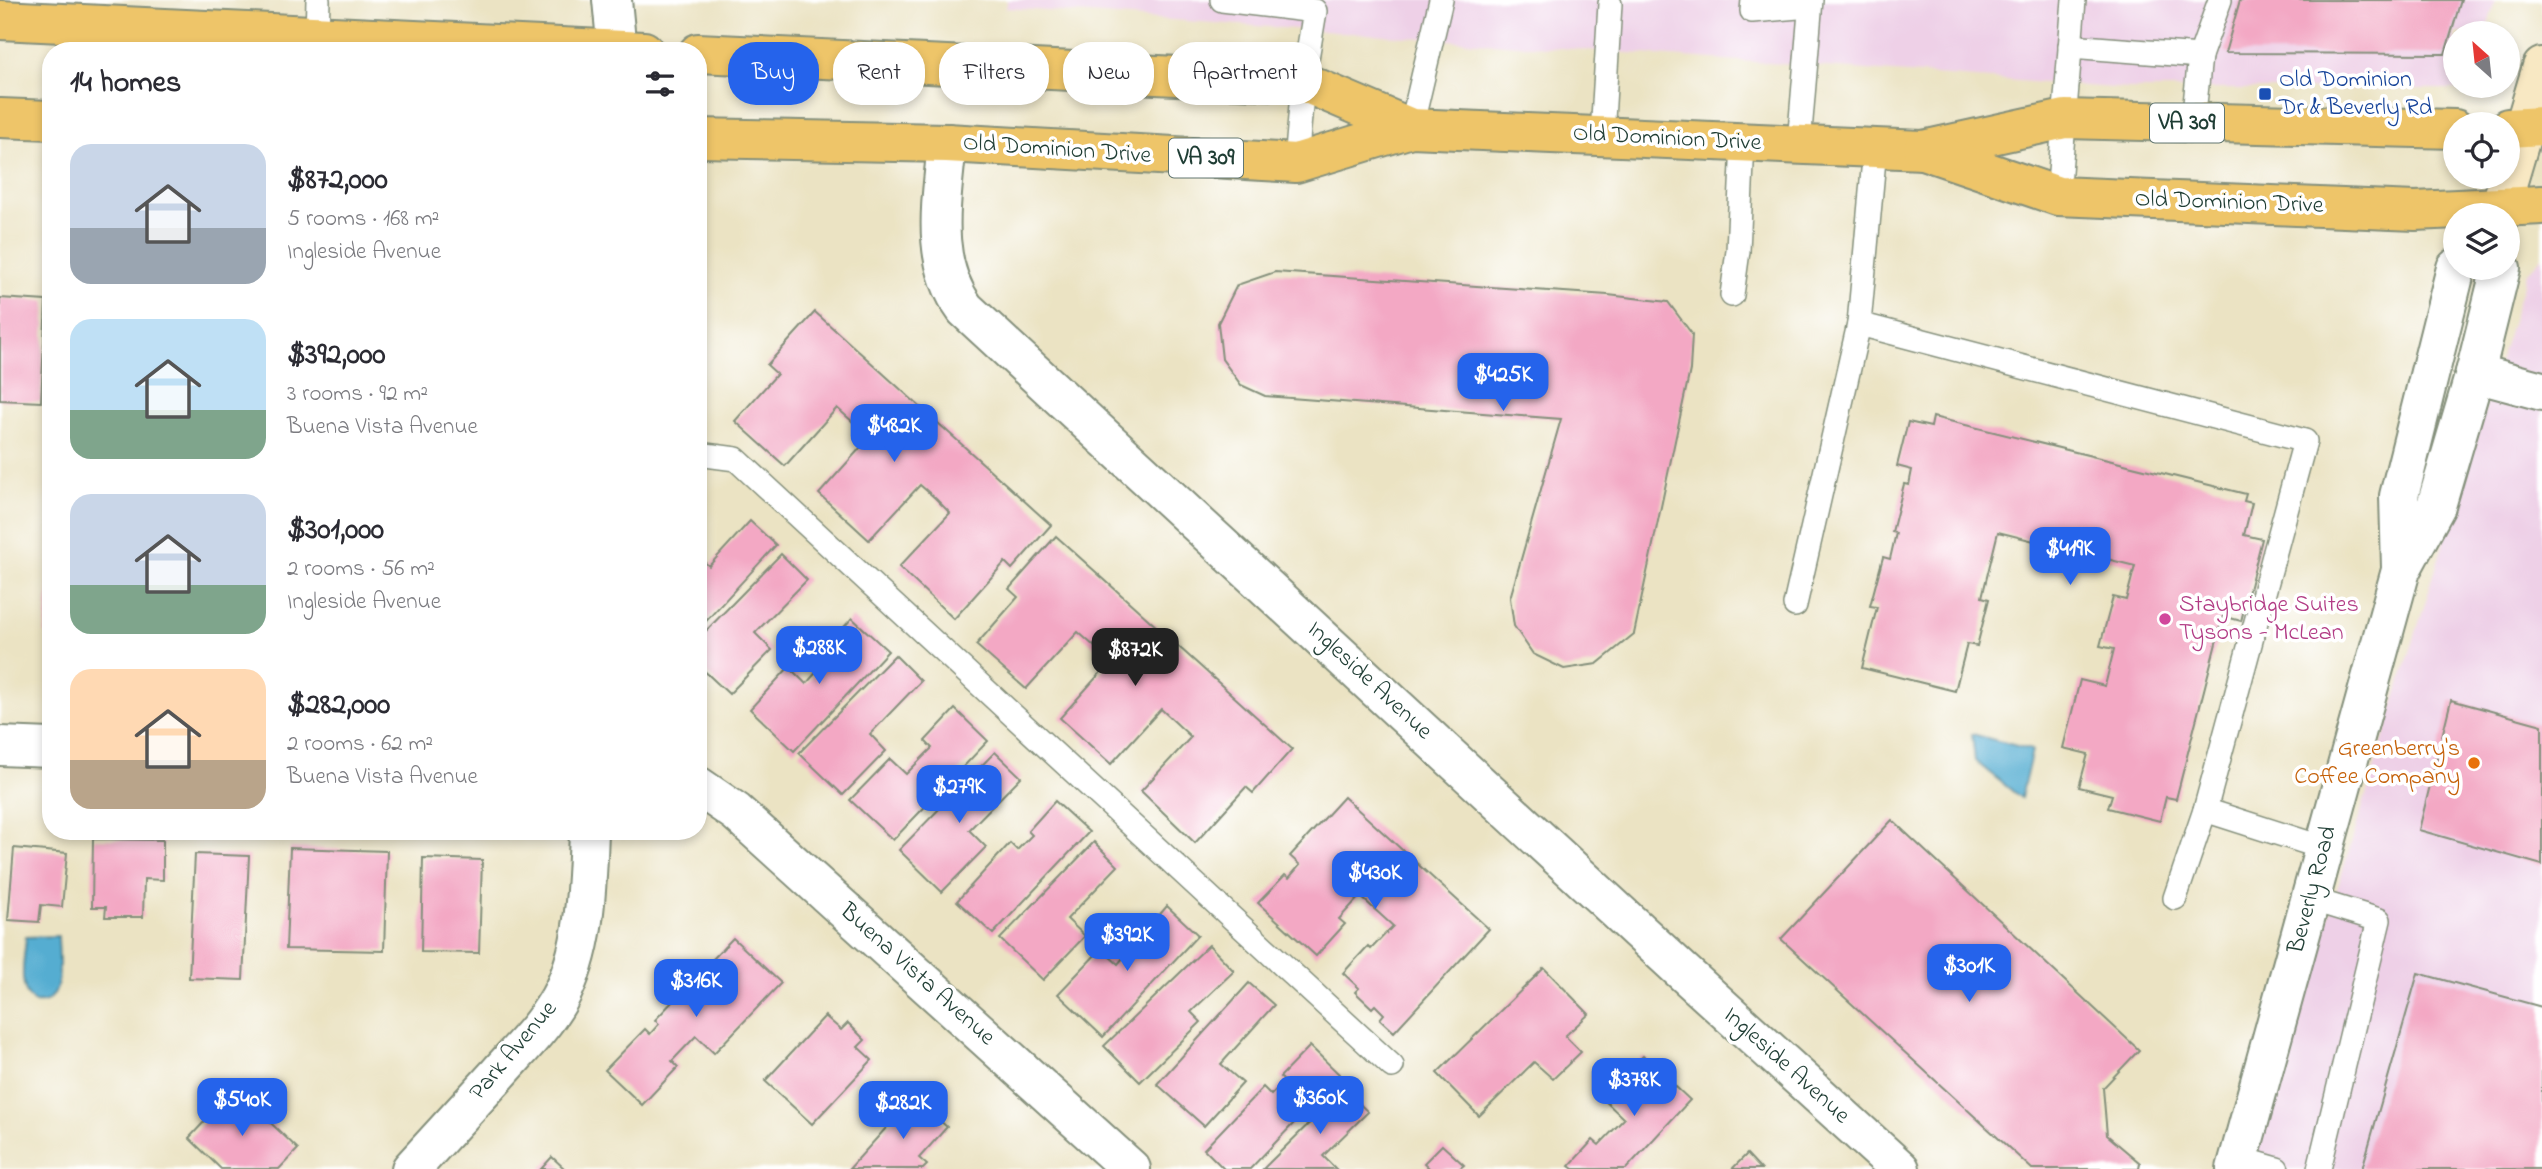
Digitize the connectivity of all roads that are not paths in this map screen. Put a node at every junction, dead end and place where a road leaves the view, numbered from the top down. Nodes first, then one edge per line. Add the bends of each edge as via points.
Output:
1 (612, 0) edge
2 (1222, 0) edge
3 (1441, 0) edge
4 (1753, 0) edge
5 (2074, 0) edge
6 (2221, 0) edge
7 (1811, 3) edge
8 (1610, 4) dead end
9 (1317, 5) edge
10 (317, 17) edge
11 (0, 20) edge
12 (551, 42) edge
13 (624, 42) edge
14 (1310, 42) edge
15 (2070, 46) junction
16 (707, 53) edge
17 (2200, 56) junction
18 (2542, 67) edge
19 (1168, 76) edge
20 (1322, 90) edge
21 (1301, 105) edge
22 (0, 118) edge
23 (2064, 119) junction
24 (42, 120) edge
25 (2193, 123) junction
26 (2525, 127) edge
27 (1411, 128) junction
28 (2443, 129) edge
29 (1602, 136) junction
30 (707, 138) edge
31 (1744, 142) junction
32 (947, 143) junction
33 (1799, 145) junction
34 (1875, 148) junction
35 (1923, 150) junction
36 (1296, 163) junction
37 (2058, 195) junction
38 (2501, 203) edge
39 (2542, 205) edge
40 (2520, 209) edge
41 (2443, 212) edge
42 (2453, 280) edge
43 (2498, 280) edge
44 (1732, 295) dead end
45 (1859, 324) junction
46 (2475, 373) junction
47 (2542, 391) edge
48 (707, 455) edge
49 (2401, 570) junction
50 (1795, 605) dead end
51 (0, 746) edge
52 (42, 748) edge
53 (707, 792) edge
54 (2205, 810) junction
55 (589, 840) edge
56 (2324, 848) junction
57 (2175, 898) dead end
58 (2310, 899) junction
59 (1392, 1066) dead end
60 (2237, 1164) edge
61 (411, 1169) edge
62 (1131, 1169) edge
63 (1900, 1169) edge
64 (2277, 1169) edge
65 (2319, 1169) edge

1 - 13 street
2 - 9 lane
3 - 27 lane
4 - 7 lane via 1752,10
5 - 15 lane
6 - 17 lane
7 - 33 lane
8 - 29 lane
9 - 14 lane
10 - 11 main road
10 - 12 main road
15 - 17 lane
15 - 23 lane
16 - 19 main road, Old Dominion Drive / VA 309
17 - 25 lane
18 - 26 street
20 - 27 main road, Old Dominion Drive / VA 309
21 - 36 lane
22 - 24 main road
23 - 25 main road, Old Dominion Drive / VA 309
23 - 35 main road, Old Dominion Drive / VA 309
23 - 37 lane
25 - 28 main road, Old Dominion Drive / VA 309
26 - 38 street
27 - 29 main road, Old Dominion Drive / VA 309
27 - 36 main road, Old Dominion Drive / VA 309
29 - 31 main road, Old Dominion Drive / VA 309
30 - 32 main road, Old Dominion Drive / VA 309
31 - 33 main road, Old Dominion Drive / VA 309
31 - 44 lane
32 - 36 main road, Old Dominion Drive / VA 309
32 - 63 street, Ingleside Avenue via 942,247 948,279 965,309
33 - 34 main road, Old Dominion Drive / VA 309
34 - 35 main road, Old Dominion Drive / VA 309
34 - 45 lane
35 - 37 main road, Old Dominion Drive / VA 309
37 - 41 main road, Old Dominion Drive / VA 309
39 - 40 main road, Old Dominion Drive / VA 309
42 - 49 street, Beverly Road via 2399,496
43 - 46 street, Beverly Road
45 - 50 lane
45 - 54 lane via 2305,440
46 - 47 street
46 - 49 street, Beverly Road via 2436,506
48 - 59 lane via 736,459
49 - 56 street, Beverly Road
51 - 52 street
53 - 62 street, Buena Vista Avenue via 736,812
54 - 56 lane
54 - 57 lane
55 - 61 street, Park Avenue via 579,936 559,999 535,1033
56 - 58 street, Beverly Road
58 - 60 street, Beverly Road
58 - 65 lane via 2379,920
60 - 64 lane

